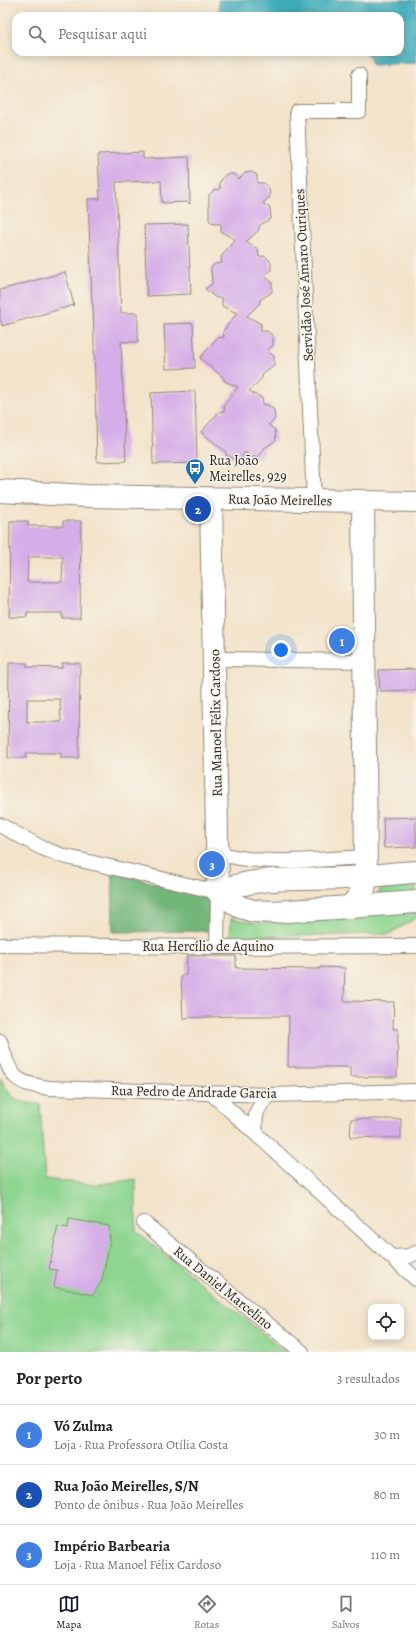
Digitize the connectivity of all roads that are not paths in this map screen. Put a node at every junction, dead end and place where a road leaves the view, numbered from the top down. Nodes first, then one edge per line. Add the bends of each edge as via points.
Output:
1 (359, 75) dead end
2 (0, 491) edge
3 (211, 499) junction
4 (314, 500) junction
5 (364, 501) junction
6 (416, 502) edge
7 (215, 659) junction
8 (365, 661) junction
9 (0, 825) edge
10 (218, 853) junction
11 (366, 866) junction
12 (416, 872) edge
13 (218, 892) junction
14 (416, 902) edge
15 (350, 907) junction
16 (0, 945) edge
17 (416, 946) edge
18 (217, 947) junction
19 (0, 1041) edge
20 (416, 1091) edge
21 (212, 1094) junction
22 (270, 1095) junction
23 (256, 1134) junction
24 (144, 1223) dead end
25 (416, 1253) edge
26 (393, 1257) junction
27 (416, 1279) edge
28 (302, 1352) edge

1 - 4 street, Servidão José Amaro Ouriques via 359,111 297,111
2 - 3 main road, Rua João Meirelles
3 - 4 main road, Rua João Meirelles
3 - 7 main road, Rua Manoel Félix Cardoso
4 - 5 main road, Rua João Meirelles
5 - 6 main road, Rua João Meirelles
5 - 8 main road
7 - 8 street
7 - 10 main road, Rua Manoel Félix Cardoso
8 - 11 main road
9 - 13 street via 42,848 63,856
10 - 11 street via 234,858 267,861
10 - 13 main road, Rua Manoel Félix Cardoso
11 - 12 main road
11 - 13 main road via 346,878 275,880 234,885
11 - 15 main road via 364,890
13 - 15 main road via 240,907 254,911
13 - 18 street, Rua Manoel Félix Cardoso
14 - 15 main road
16 - 18 street, Rua Hercílio de Aquino
17 - 18 street, Rua Hercílio de Aquino
19 - 21 street, Rua Pedro de Andrade Garcia via 9,1069 18,1080 34,1086
20 - 22 street, Rua Pedro de Andrade Garcia
21 - 22 street, Rua Pedro de Andrade Garcia
21 - 23 street
22 - 23 street via 258,1109
23 - 26 street
24 - 28 street, Rua Daniel Marcelino
25 - 26 street
26 - 27 street

